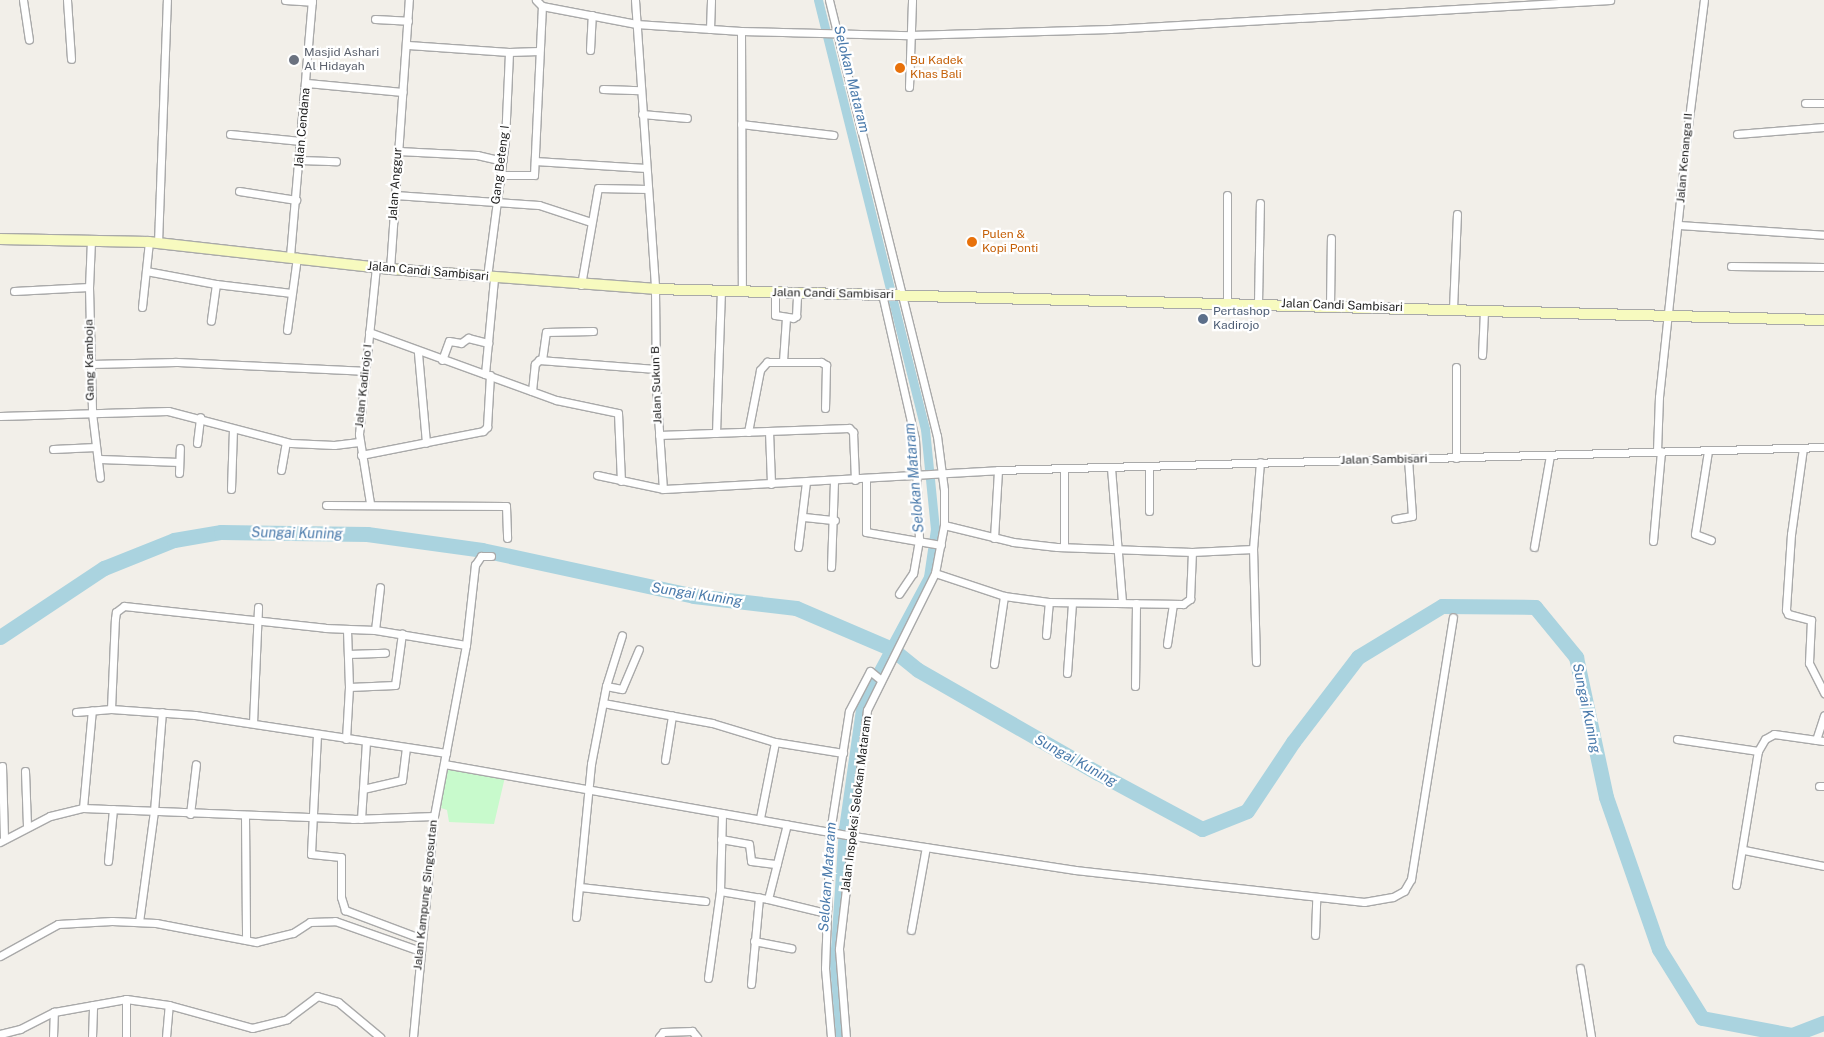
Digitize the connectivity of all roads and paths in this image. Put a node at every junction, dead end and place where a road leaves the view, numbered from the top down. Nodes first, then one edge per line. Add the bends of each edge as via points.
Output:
1 (23, 0) edge
2 (67, 0) edge
3 (167, 0) edge
4 (285, 0) edge
5 (410, 0) edge
6 (536, 0) edge
7 (635, 0) edge
8 (710, 0) edge
9 (829, 0) edge
10 (912, 0) edge
11 (1610, 0) edge
12 (1704, 0) edge
13 (312, 1) edge
14 (542, 6) junction
15 (592, 15) junction
16 (375, 19) dead end
17 (408, 21) junction
18 (636, 24) junction
19 (710, 29) junction
20 (741, 31) junction
21 (835, 32) junction
22 (910, 35) junction
23 (28, 40) dead end
24 (408, 45) junction
25 (590, 50) dead end
26 (539, 51) junction
27 (509, 52) junction
28 (71, 59) dead end
29 (307, 83) junction
30 (909, 87) dead end
31 (603, 89) dead end
32 (640, 90) junction
33 (402, 96) junction
34 (1805, 103) dead end
35 (1824, 104) edge
36 (642, 114) junction
37 (687, 118) dead end
38 (741, 124) junction
39 (1824, 127) edge
40 (230, 134) dead end
41 (1737, 134) dead end
42 (833, 135) dead end
43 (301, 141) junction
44 (398, 151) junction
45 (300, 160) junction
46 (336, 161) dead end
47 (502, 161) junction
48 (536, 161) junction
49 (646, 168) junction
50 (500, 175) junction
51 (648, 189) junction
52 (239, 191) dead end
53 (395, 195) junction
54 (1227, 195) dead end
55 (296, 200) junction
56 (1260, 203) dead end
57 (496, 204) junction
58 (1457, 214) dead end
59 (591, 222) junction
60 (1680, 225) junction
61 (1824, 235) edge
62 (1331, 238) dead end
63 (0, 239) edge
64 (91, 240) junction
65 (153, 243) junction
66 (293, 257) junction
67 (1731, 266) dead end
68 (1824, 267) edge
69 (376, 268) junction
70 (390, 269) junction
71 (146, 271) junction
72 (491, 277) junction
73 (216, 284) junction
74 (581, 285) junction
75 (89, 287) junction
76 (655, 289) junction
77 (14, 291) dead end
78 (721, 291) junction
79 (742, 292) junction
80 (291, 293) junction
81 (775, 294) junction
82 (797, 294) junction
83 (883, 294) junction
84 (901, 295) junction
85 (1227, 302) junction
86 (1258, 303) junction
87 (1330, 306) junction
88 (142, 307) dead end
89 (1454, 308) junction
90 (1484, 311) junction
91 (1667, 315) junction
92 (786, 318) junction
93 (1824, 320) edge
94 (211, 321) dead end
95 (287, 330) dead end
96 (594, 331) dead end
97 (369, 332) junction
98 (488, 343) junction
99 (418, 353) junction
100 (1482, 355) dead end
101 (442, 360) junction
102 (542, 360) junction
103 (783, 361) junction
104 (91, 364) junction
105 (1456, 367) dead end
106 (656, 369) junction
107 (365, 371) junction
108 (488, 374) junction
109 (532, 391) junction
110 (825, 408) dead end
111 (92, 413) junction
112 (0, 416) edge
113 (200, 418) junction
114 (233, 429) junction
115 (769, 430) junction
116 (748, 432) junction
117 (716, 433) junction
118 (659, 435) junction
119 (286, 442) junction
120 (359, 442) junction
121 (196, 443) dead end
122 (426, 443) junction
123 (96, 447) junction
124 (1824, 447) edge
125 (180, 448) dead end
126 (1803, 448) junction
127 (53, 449) dead end
128 (1659, 451) junction
129 (1708, 451) junction
130 (361, 455) junction
131 (1550, 455) junction
132 (1456, 458) junction
133 (100, 459) junction
134 (1408, 459) junction
135 (179, 462) junction
136 (1260, 462) junction
137 (1149, 466) junction
138 (1111, 468) junction
139 (282, 470) dead end
140 (998, 470) junction
141 (1064, 470) junction
142 (179, 473) dead end
143 (940, 474) junction
144 (597, 475) dead end
145 (915, 477) junction
146 (100, 478) dead end
147 (866, 479) junction
148 (855, 480) junction
149 (621, 481) junction
150 (834, 481) junction
151 (806, 482) junction
152 (771, 484) junction
153 (231, 489) dead end
154 (663, 489) junction
155 (370, 503) junction
156 (326, 505) dead end
157 (1149, 511) dead end
158 (804, 517) junction
159 (1395, 519) dead end
160 (834, 520) junction
161 (944, 525) junction
162 (507, 538) dead end
163 (994, 538) junction
164 (919, 540) junction
165 (1711, 540) dead end
166 (1653, 541) dead end
167 (940, 545) junction
168 (798, 547) dead end
169 (1064, 547) junction
170 (1534, 547) dead end
171 (1116, 549) junction
172 (1253, 549) junction
173 (1192, 552) junction
174 (490, 556) dead end
175 (831, 567) dead end
176 (935, 573) junction
177 (380, 587) dead end
178 (899, 594) dead end
179 (1004, 596) junction
180 (1049, 602) junction
181 (1122, 603) junction
182 (1136, 603) junction
183 (1072, 604) junction
184 (1173, 604) junction
185 (258, 607) dead end
186 (1453, 617) dead end
187 (257, 621) junction
188 (347, 630) junction
189 (375, 630) junction
190 (402, 633) junction
191 (622, 635) dead end
192 (1046, 635) dead end
193 (1167, 644) dead end
194 (466, 645) junction
195 (639, 649) dead end
196 (348, 654) junction
197 (385, 654) dead end
198 (1256, 662) dead end
199 (994, 664) dead end
200 (1068, 673) dead end
201 (879, 675) junction
202 (606, 686) junction
203 (1135, 686) dead end
204 (350, 687) junction
205 (1824, 693) edge
206 (603, 702) junction
207 (112, 709) junction
208 (92, 710) junction
209 (76, 712) dead end
210 (162, 712) junction
211 (1824, 715) edge
212 (672, 716) junction
213 (253, 724) junction
214 (317, 735) junction
215 (346, 739) junction
216 (1677, 739) dead end
217 (1816, 740) junction
218 (1824, 741) edge
219 (366, 742) junction
220 (775, 742) junction
221 (406, 747) junction
222 (1758, 751) junction
223 (446, 753) junction
224 (843, 753) junction
225 (665, 760) dead end
226 (196, 764) dead end
227 (444, 764) junction
228 (2, 766) dead end
229 (25, 770) dead end
230 (590, 788) junction
231 (363, 789) junction
232 (83, 808) junction
233 (113, 809) junction
234 (154, 812) junction
235 (722, 813) junction
236 (190, 814) junction
237 (245, 816) junction
238 (434, 816) junction
239 (312, 818) junction
240 (760, 818) junction
241 (361, 819) junction
242 (787, 824) junction
243 (27, 826) junction
244 (831, 832) junction
245 (849, 835) junction
246 (721, 839) junction
247 (2, 841) edge
248 (926, 847) junction
249 (1744, 850) junction
250 (108, 860) dead end
251 (777, 864) junction
252 (1824, 866) edge
253 (1736, 885) dead end
254 (580, 887) junction
255 (720, 891) junction
256 (759, 896) junction
257 (1316, 898) junction
258 (768, 899) junction
259 (705, 901) dead end
260 (826, 913) junction
261 (576, 917) dead end
262 (139, 922) junction
263 (911, 930) dead end
264 (1314, 935) dead end
265 (422, 939) junction
266 (246, 940) junction
267 (754, 941) junction
268 (791, 948) dead end
269 (420, 951) junction
270 (0, 956) edge
271 (1580, 968) dead end
272 (708, 978) dead end
273 (751, 984) dead end
274 (126, 999) junction
275 (94, 1005) junction
276 (169, 1005) junction
277 (54, 1012) junction
278 (252, 1028) junction
279 (0, 1034) edge
280 (54, 1037) edge
281 (92, 1037) edge
282 (126, 1037) edge
283 (166, 1037) edge
284 (252, 1037) edge
285 (380, 1037) edge
286 (413, 1037) edge
287 (659, 1037) edge
288 (697, 1037) edge
289 (831, 1037) edge
290 (846, 1037) edge
291 (1591, 1037) edge

1 - 23 street
2 - 28 street
3 - 65 street
4 - 13 street
5 - 17 street, Jalan Anggur
6 - 14 street
7 - 18 street, Jalan Sukun B
8 - 19 street
9 - 21 street, Jalan Inspeksi Selokan Mataram
10 - 22 street
11 - 22 street via 1110,29
12 - 60 street, Jalan Kenanga II via 1686,134
13 - 29 street, Jalan Cendana
14 - 15 street
14 - 26 street
15 - 18 street
15 - 25 street
16 - 17 street
17 - 24 street, Jalan Anggur
18 - 19 street
18 - 32 street, Jalan Sukun B
19 - 20 street
20 - 21 street
20 - 38 street
21 - 22 street
21 - 84 street, Jalan Inspeksi Selokan Mataram
22 - 30 street
24 - 27 street
24 - 33 street, Jalan Anggur
26 - 27 street
26 - 48 street
27 - 47 street, Gang Beteng I
29 - 33 street
29 - 43 street, Jalan Cendana
31 - 32 street
32 - 36 street, Jalan Sukun B
33 - 44 street, Jalan Anggur
34 - 35 street
36 - 37 street
36 - 49 street, Jalan Sukun B
38 - 42 street
38 - 79 street
39 - 41 street
40 - 43 street
43 - 45 street, Jalan Cendana
44 - 47 street via 477,156
44 - 53 street, Jalan Anggur
45 - 46 street
45 - 55 street, Jalan Cendana
47 - 50 street, Gang Beteng I
48 - 49 street
48 - 50 street via 533,176
49 - 51 street, Jalan Sukun B
50 - 57 street, Gang Beteng I
51 - 59 street via 598,188
51 - 76 street, Jalan Sukun B
52 - 55 street
53 - 57 street
53 - 70 street, Jalan Anggur
54 - 85 street
55 - 66 street, Jalan Cendana
56 - 86 street
57 - 59 street via 539,205
57 - 72 street, Gang Beteng I
58 - 89 street
59 - 74 street
60 - 61 street
60 - 91 street, Jalan Kenanga II
62 - 87 street
63 - 64 street, Jalan Candi Sambisari
64 - 65 street, Jalan Candi Sambisari
64 - 75 street, Gang Kamboja
65 - 66 street, Jalan Candi Sambisari
65 - 71 street
66 - 69 street, Jalan Candi Sambisari
66 - 80 street, Jalan Cendana
67 - 68 street
69 - 70 street, Jalan Candi Sambisari
69 - 97 street, Jalan Kadirojo I
70 - 72 street, Jalan Candi Sambisari
71 - 73 street
71 - 88 street
72 - 74 street, Jalan Candi Sambisari
72 - 98 street, Gang Beteng I
73 - 80 street
73 - 94 street
74 - 76 street, Jalan Candi Sambisari
75 - 77 street
75 - 104 street, Gang Kamboja
76 - 78 street, Jalan Candi Sambisari
76 - 106 street, Jalan Sukun B
78 - 79 street, Jalan Candi Sambisari
78 - 117 street
79 - 81 street, Jalan Candi Sambisari
80 - 95 street, Jalan Cendana
81 - 82 street, Jalan Candi Sambisari
81 - 92 street via 775,315
82 - 83 street, Jalan Candi Sambisari
82 - 92 street via 796,316
83 - 84 street, Jalan Candi Sambisari
83 - 145 street via 909,402 915,439
84 - 85 street, Jalan Candi Sambisari
84 - 143 street, Jalan Inspeksi Selokan Mataram
85 - 86 street, Jalan Candi Sambisari
86 - 87 street, Jalan Candi Sambisari
87 - 89 street, Jalan Candi Sambisari
89 - 90 street, Jalan Candi Sambisari
90 - 91 street, Jalan Candi Sambisari
90 - 100 street
91 - 93 street, Jalan Candi Sambisari
91 - 128 street, Jalan Kenanga II
92 - 103 street
96 - 102 street via 546,332
97 - 99 street
97 - 107 street, Jalan Kadirojo I
98 - 101 street via 468,338 461,343 448,342
98 - 108 street, Gang Beteng I
99 - 101 street
99 - 122 street
101 - 108 street
102 - 106 street
102 - 109 street via 535,364
103 - 110 street via 821,362 826,365
103 - 116 street via 762,365
104 - 107 street via 176,362
104 - 111 street, Gang Kamboja
105 - 132 street
106 - 118 street, Jalan Sukun B
107 - 120 street, Jalan Kadirojo I
108 - 109 street
108 - 122 street, Gang Beteng I via 485,430
109 - 149 street via 556,400 618,413
111 - 112 street
111 - 113 street via 143,410
111 - 123 street, Gang Kamboja
113 - 114 street
113 - 121 street
114 - 119 street
114 - 153 street
115 - 116 street
115 - 148 street via 849,428 853,432
115 - 152 street
116 - 117 street
117 - 118 street
118 - 154 street, Jalan Sukun B
119 - 120 street via 334,445
119 - 139 street
120 - 130 street, Jalan Kadirojo I
122 - 130 street
123 - 127 street
123 - 133 street, Gang Kamboja
124 - 126 street, Jalan Sambisari
125 - 135 street
126 - 129 street, Jalan Sambisari
126 - 205 street via 1791,534 1786,610 1788,614 1811,620 1809,663
128 - 129 street, Jalan Sambisari
128 - 131 street, Jalan Sambisari
128 - 166 street, Jalan Kenanga II
129 - 165 street via 1695,534
130 - 155 street, Jalan Kadirojo I
131 - 132 street, Jalan Sambisari
131 - 170 street
132 - 134 street, Jalan Sambisari
133 - 135 street
133 - 146 street, Gang Kamboja
134 - 136 street, Jalan Sambisari
134 - 159 street via 1412,516
135 - 142 street
136 - 137 street, Jalan Sambisari
136 - 172 street
137 - 138 street, Jalan Sambisari
137 - 157 street
138 - 141 street, Jalan Sambisari
138 - 171 street
140 - 141 street, Jalan Sambisari
140 - 143 street, Jalan Sambisari
140 - 163 street
141 - 169 street
143 - 145 street
143 - 161 street, Jalan Inspeksi Selokan Mataram
144 - 149 street
145 - 147 street
145 - 164 street
147 - 148 street
147 - 164 street via 866,532
148 - 150 street
149 - 154 street
150 - 151 street
150 - 160 street
151 - 152 street
151 - 158 street
152 - 154 street
155 - 156 street
155 - 162 street via 506,506
158 - 160 street
158 - 168 street
160 - 175 street
161 - 163 street
161 - 167 street, Jalan Inspeksi Selokan Mataram
163 - 169 street
164 - 167 street
164 - 178 street via 913,573
167 - 176 street, Jalan Inspeksi Selokan Mataram
169 - 171 street
171 - 173 street
171 - 181 street
172 - 173 street
172 - 198 street
173 - 184 street via 1190,599 1186,604
174 - 194 street, Jalan Kampung Singosutan via 481,556 475,565
176 - 179 street
176 - 201 street, Jalan Inspeksi Selokan Mataram
177 - 189 street
179 - 180 street
179 - 199 street
180 - 183 street
180 - 192 street
181 - 182 street
181 - 183 street
182 - 184 street
182 - 203 street
183 - 200 street
184 - 193 street
185 - 187 street
186 - 257 street via 1411,879 1404,891 1393,897 1364,902
187 - 188 street
187 - 207 street via 129,606 120,608 115,619
187 - 213 street
188 - 189 street
188 - 196 street
189 - 190 street
190 - 194 street
190 - 204 street via 395,685
191 - 202 street
194 - 223 street, Jalan Kampung Singosutan
195 - 202 street via 622,689
196 - 197 street
196 - 204 street
201 - 224 street via 866,676 849,711
201 - 245 street, Jalan Inspeksi Selokan Mataram via 867,710
202 - 206 street
204 - 215 street
206 - 212 street
206 - 230 street
207 - 208 street
207 - 210 street
208 - 209 street
208 - 232 street
210 - 213 street
210 - 234 street
211 - 217 street
212 - 220 street via 712,723
212 - 225 street
213 - 214 street
214 - 215 street
214 - 239 street
215 - 219 street
216 - 222 street
217 - 218 street
217 - 222 street via 1774,734 1765,739
219 - 221 street
219 - 231 street
220 - 224 street
220 - 240 street
221 - 223 street
221 - 231 street via 400,782
222 - 249 street
223 - 227 street, Jalan Kampung Singosutan
224 - 244 street
226 - 236 street
227 - 230 street
227 - 238 street, Jalan Kampung Singosutan
228 - 247 street
229 - 243 street
230 - 235 street
230 - 254 street
231 - 241 street
232 - 233 street
232 - 243 street
233 - 234 street
233 - 250 street
234 - 236 street
234 - 262 street
235 - 240 street
235 - 246 street
236 - 237 street
237 - 239 street
237 - 266 street
238 - 241 street
238 - 265 street, Jalan Kampung Singosutan
239 - 241 street
239 - 265 street via 311,854 342,858 341,897 345,910
240 - 242 street
242 - 244 street
242 - 251 street
243 - 247 street
244 - 245 street
244 - 260 street
245 - 248 street
245 - 290 street, Jalan Inspeksi Selokan Mataram via 839,958
246 - 251 street via 749,844 750,861
246 - 255 street
248 - 257 street via 1075,870
248 - 263 street
249 - 252 street
249 - 253 street
251 - 258 street
254 - 259 street
254 - 261 street
255 - 256 street
255 - 272 street
256 - 258 street
256 - 267 street
257 - 264 street
258 - 260 street
260 - 289 street via 825,968
262 - 266 street
262 - 270 street via 58,924
265 - 269 street, Jalan Kampung Singosutan
266 - 269 street via 267,941 322,920 335,921
267 - 268 street
267 - 273 street
269 - 286 street, Jalan Kampung Singosutan
271 - 291 street
274 - 275 street
274 - 276 street
274 - 282 street
275 - 277 street
275 - 281 street
276 - 278 street
276 - 283 street
277 - 279 street via 20,1029
277 - 280 street
278 - 284 street
278 - 285 street via 287,1019 317,996 338,1002
287 - 288 street via 663,1032 692,1031

